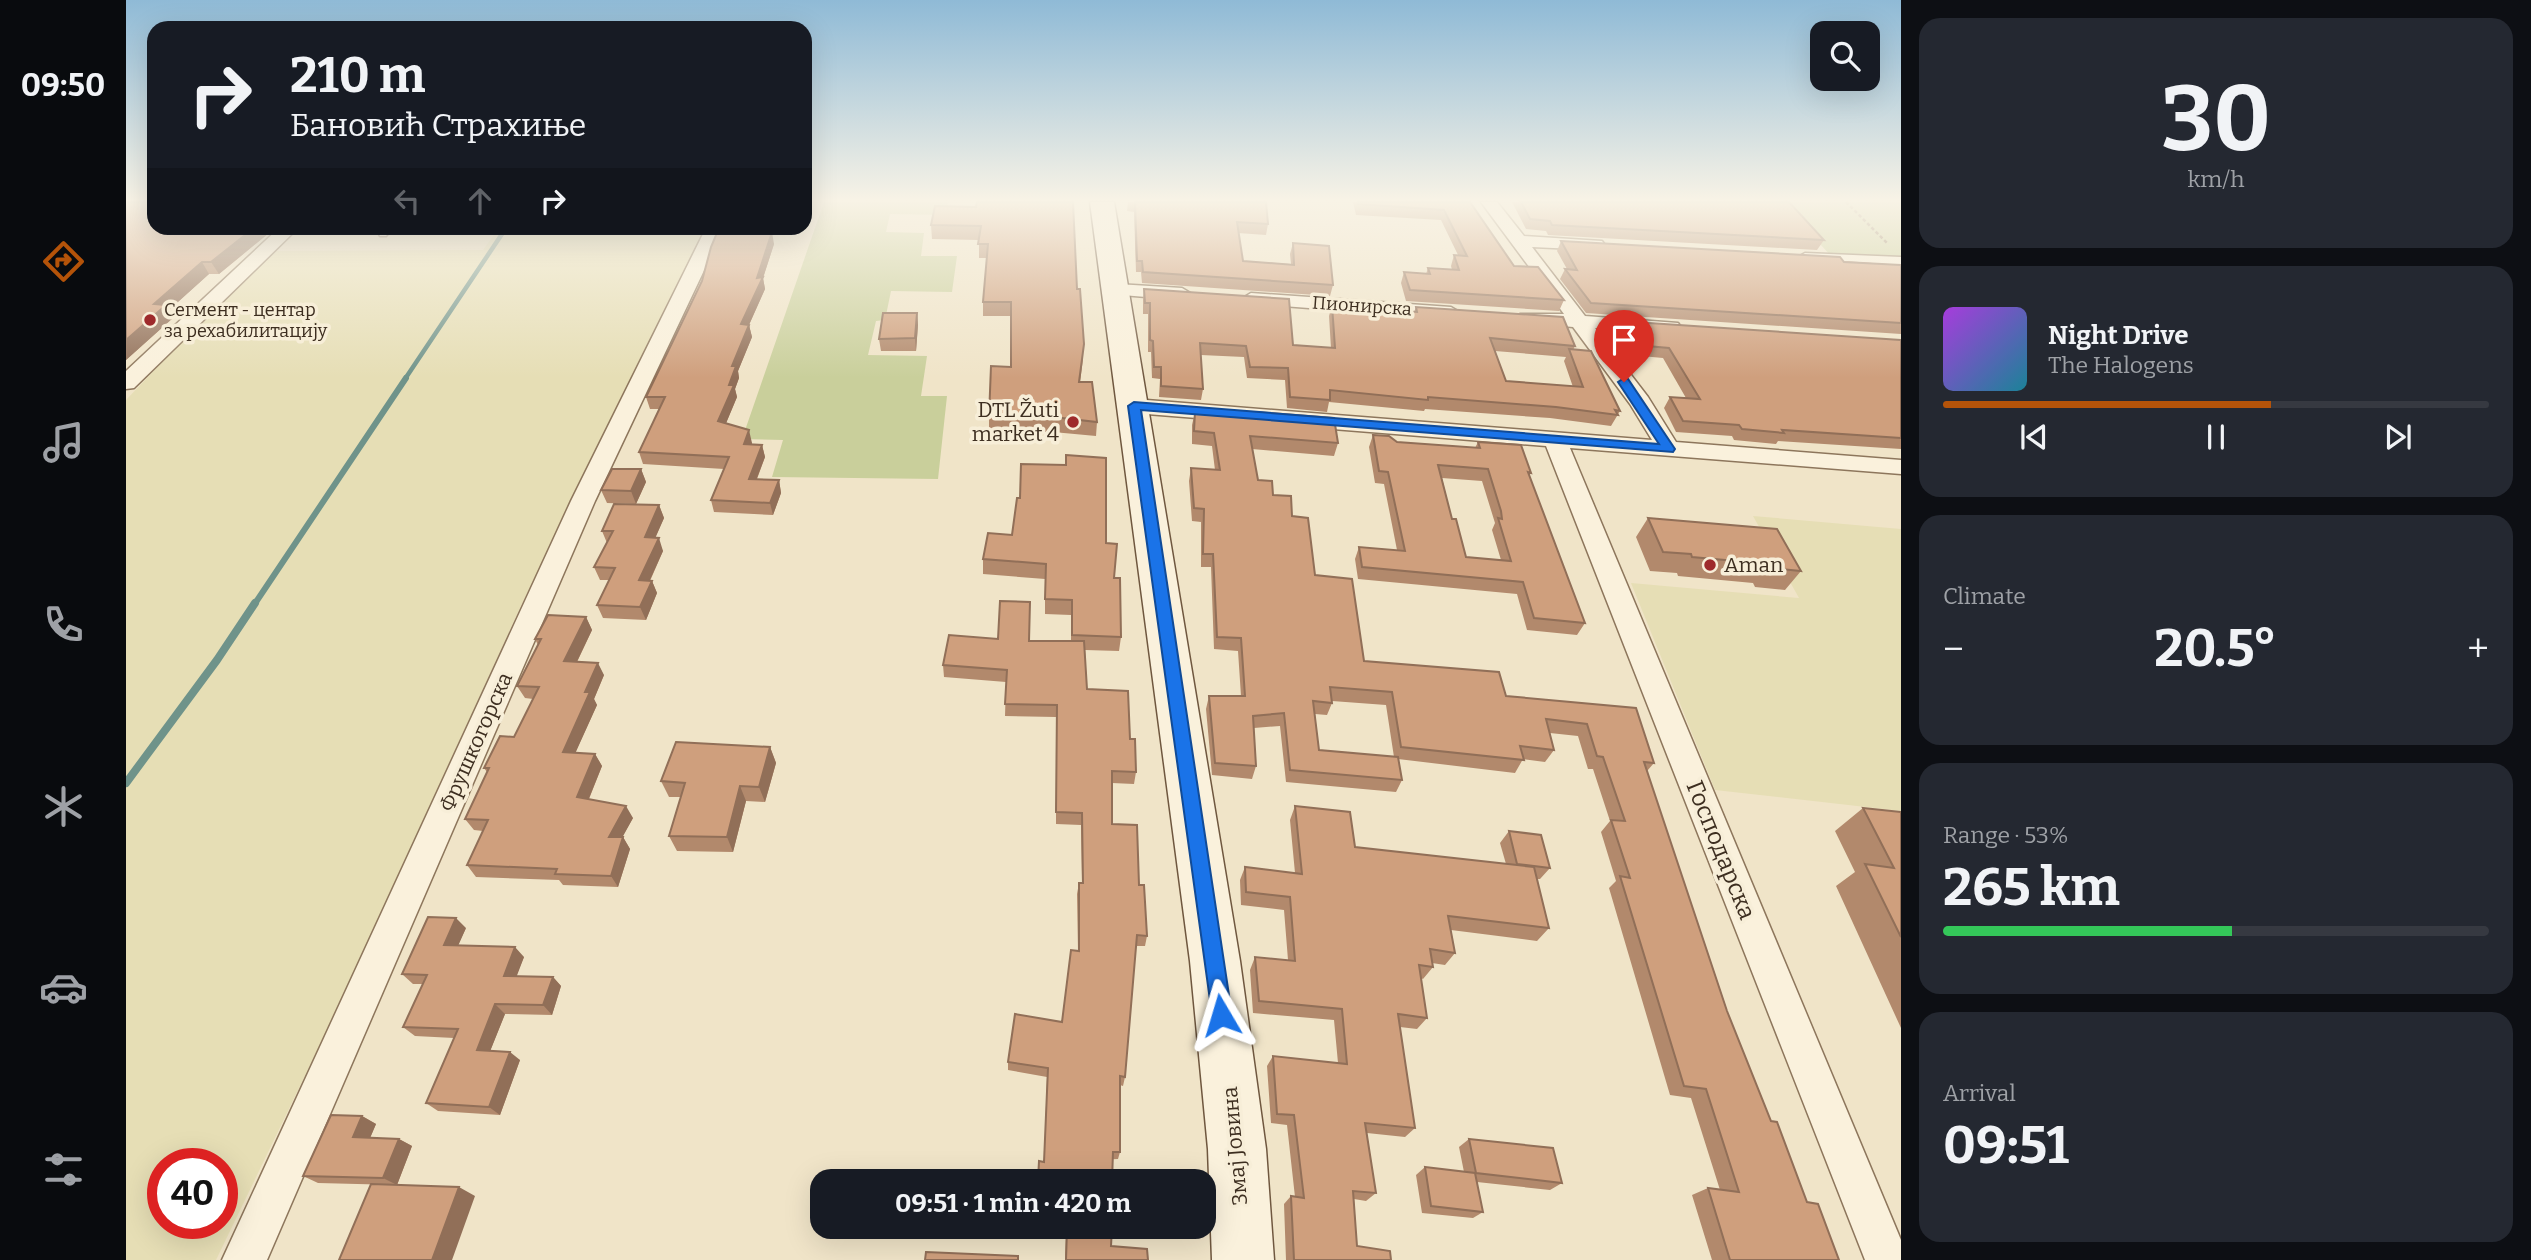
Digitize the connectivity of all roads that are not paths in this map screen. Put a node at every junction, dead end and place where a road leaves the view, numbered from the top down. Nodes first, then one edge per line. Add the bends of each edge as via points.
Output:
1 (255, 261) edge
2 (699, 261) edge
3 (1112, 261) edge
4 (1534, 261) edge
5 (1117, 290) junction
6 (1198, 295) edge
7 (1238, 298) edge
8 (1470, 314) edge
9 (1508, 316) edge
10 (1579, 321) junction
11 (1698, 329) edge
12 (126, 383) edge
13 (1134, 406) junction
14 (1555, 440) junction
15 (1669, 449) junction
16 (1901, 467) edge
17 (244, 1260) edge
18 (1243, 1260) edge
19 (1887, 1260) edge

1 - 12 street
2 - 17 street, Фрушкогорска via 583,501
3 - 5 street, Змај Јовина
4 - 10 street
5 - 6 street
5 - 13 street, Змај Јовина
7 - 8 street, Пионирска
9 - 10 street
10 - 11 street
10 - 15 street
13 - 14 street
13 - 18 street, Змај Јовина via 1215,961 1237,1149
14 - 15 street
14 - 19 street, Господарска
15 - 16 street

